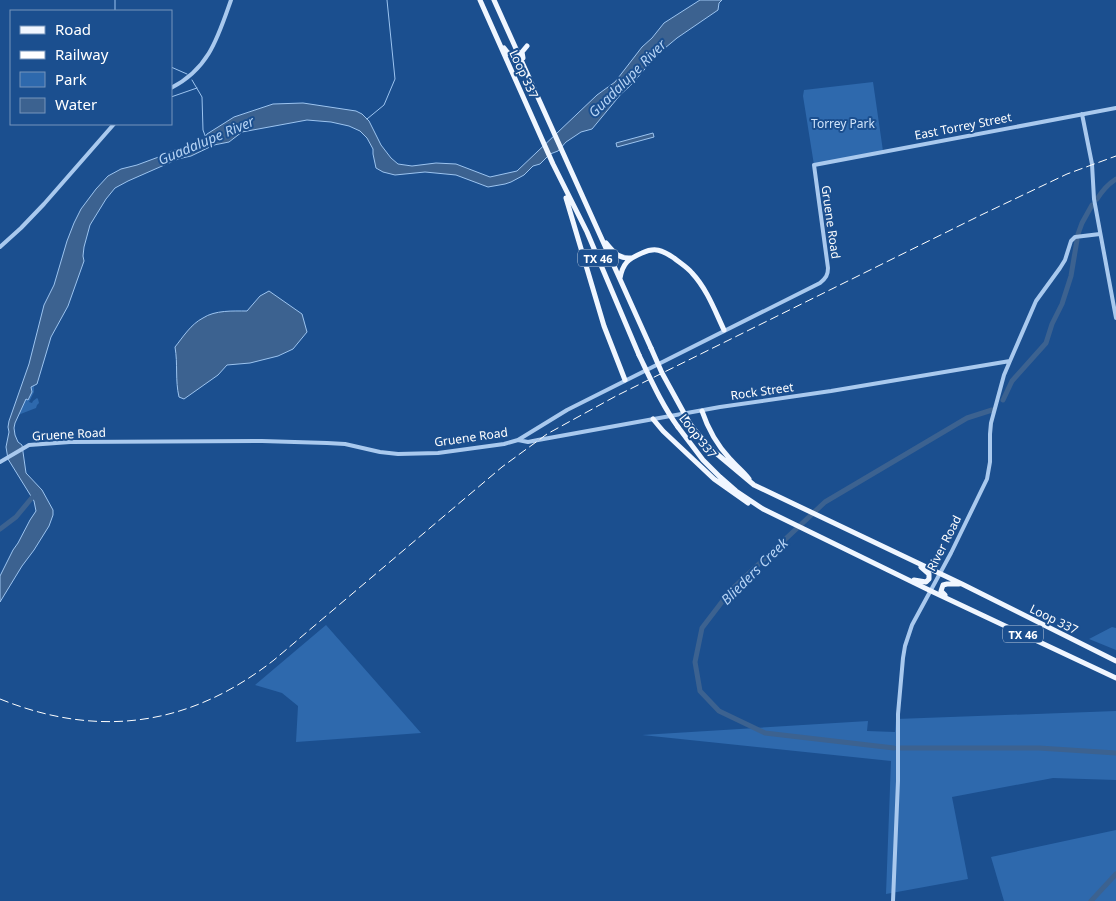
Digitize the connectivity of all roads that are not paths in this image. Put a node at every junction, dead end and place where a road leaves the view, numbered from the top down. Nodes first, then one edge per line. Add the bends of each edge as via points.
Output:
1 (232, 0) edge
2 (480, 0) edge
3 (494, 0) edge
4 (490, 22) junction
5 (514, 44) junction
6 (518, 52) junction
7 (532, 84) junction
8 (172, 88) edge
9 (1116, 108) edge
10 (1082, 114) junction
11 (113, 125) edge
12 (814, 164) joint
13 (562, 185) junction
14 (1100, 234) junction
15 (601, 237) junction
16 (0, 247) edge
17 (632, 258) junction
18 (620, 278) junction
19 (1116, 318) edge
20 (724, 330) junction
21 (1010, 361) junction
22 (626, 380) junction
23 (702, 411) junction
24 (653, 419) junction
25 (518, 440) junction
26 (0, 462) edge
27 (754, 485) junction
28 (782, 519) junction
29 (908, 558) junction
30 (940, 574) junction
31 (903, 577) junction
32 (962, 584) junction
33 (931, 591) junction
34 (950, 600) junction
35 (1116, 661) edge
36 (1116, 678) edge
37 (893, 901) edge

1 - 8 street via 209,55 196,71
2 - 4 main road, Loop 337 / TX 46
3 - 5 main road, Loop 337 / TX 46
4 - 6 main road via 506,52
4 - 13 main road, Loop 337 / TX 46
5 - 6 main road, Loop 337 / TX 46
5 - 7 main road via 527,46 521,55
6 - 7 main road, Loop 337 / TX 46
7 - 15 main road, Loop 337 / TX 46
9 - 10 street, East Torrey Street
10 - 12 street, East Torrey Street
10 - 14 street
11 - 16 street via 44,204
12 - 20 street, Gruene Road via 827,277
13 - 22 main road via 604,326
13 - 28 main road, Loop 337 / TX 46, bridge via 587,232 663,404 678,427 703,460 736,491
14 - 19 street
14 - 21 street, River Road via 1075,237 1070,241 1065,260 1036,301
15 - 17 main road via 618,256
15 - 18 main road, Loop 337 / TX 46
17 - 18 main road via 622,268
17 - 20 main road via 646,251 660,250 684,265 702,287
18 - 27 main road, Loop 337 / TX 46, bridge via 662,373 690,424 717,454
20 - 22 street, Gruene Road
21 - 23 street, Rock Street
21 - 30 street, River Road via 991,423 987,479
22 - 25 street, Gruene Road
23 - 24 street, Rock Street
23 - 27 main road via 716,442
24 - 25 street, Rock Street via 528,442
24 - 28 main road via 714,479 743,501
25 - 26 street, Gruene Road via 438,453 407,454 339,444 294,442 70,442 34,444
27 - 29 main road, Loop 337 / TX 46
28 - 31 main road, Loop 337 / TX 46
29 - 30 main road, Loop 337 / TX 46
29 - 31 main road via 929,574 929,579 923,582
30 - 32 main road, Loop 337 / TX 46
30 - 33 street, River Road
31 - 33 main road, Loop 337 / TX 46
32 - 34 main road via 942,586 942,593
32 - 35 main road, Loop 337 / TX 46
33 - 34 main road, Loop 337 / TX 46
33 - 37 street, River Road via 912,625 903,658 898,714
34 - 36 main road, Loop 337 / TX 46

